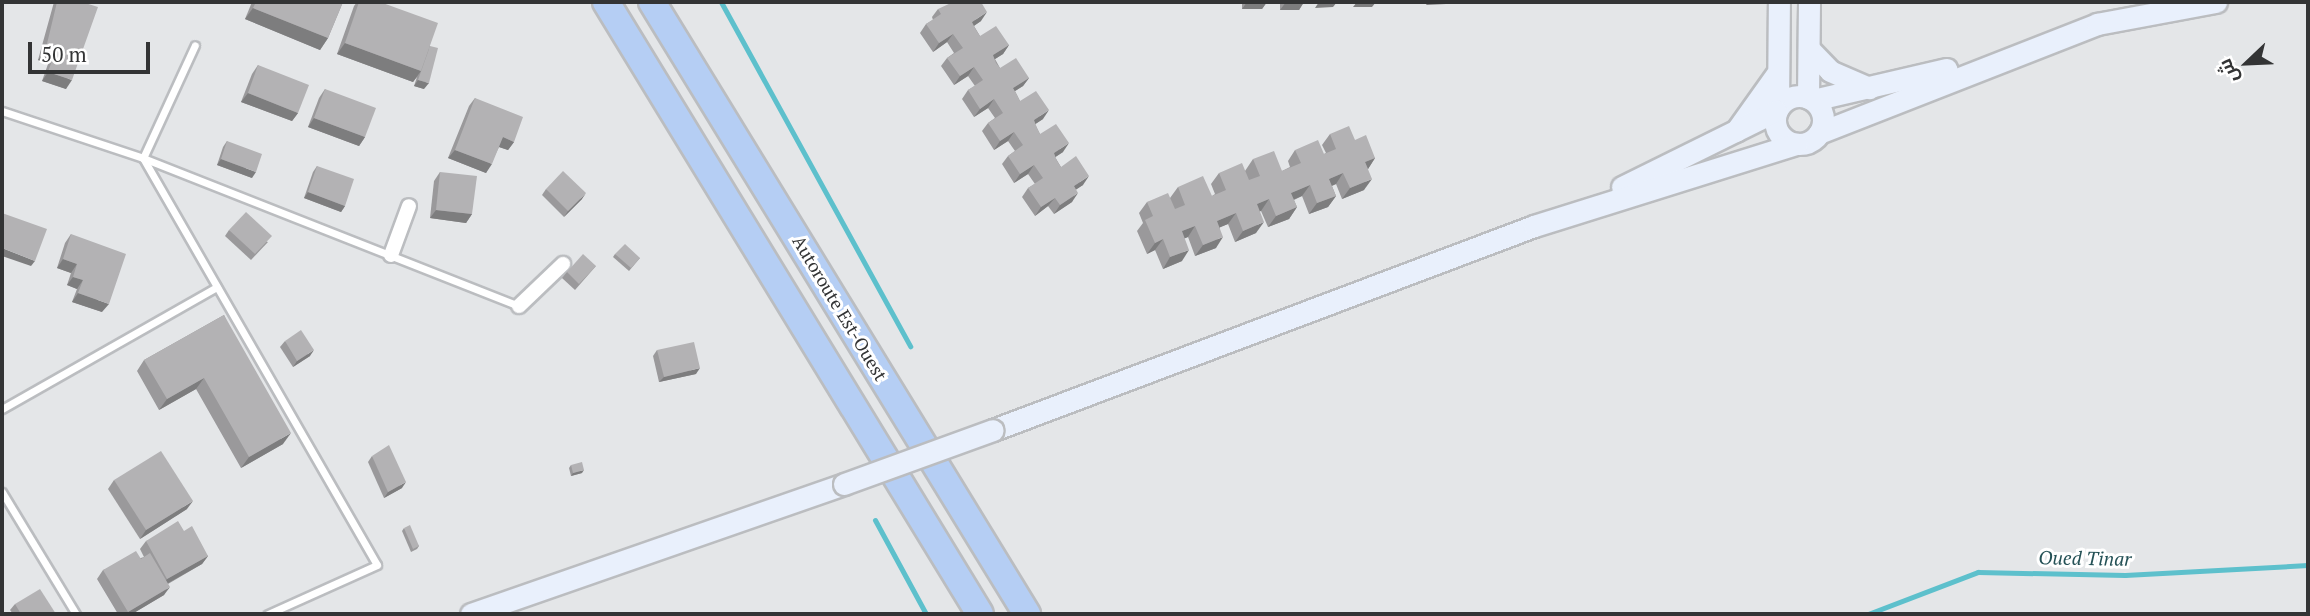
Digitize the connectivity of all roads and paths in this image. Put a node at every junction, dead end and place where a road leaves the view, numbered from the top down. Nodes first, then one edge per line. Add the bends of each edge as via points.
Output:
1 (606, 2) edge
2 (652, 2) edge
3 (1779, 2) edge
4 (1810, 2) edge
5 (2216, 2) edge
6 (195, 45) dead end
7 (2026, 48) junction
8 (1809, 49) junction
9 (1779, 70) junction
10 (1871, 89) junction
11 (1811, 99) junction
12 (1777, 110) junction
13 (2, 111) edge
14 (1819, 133) junction
15 (1725, 140) junction
16 (1796, 144) junction
17 (143, 158) junction
18 (409, 206) dead end
19 (1534, 226) junction
20 (391, 255) junction
21 (563, 264) dead end
22 (217, 286) junction
23 (519, 306) joint
24 (2, 410) edge
25 (2, 492) edge
26 (75, 614) edge
27 (268, 614) edge
28 (471, 614) edge
29 (980, 614) edge
30 (1027, 614) edge

1 - 29 highway
2 - 30 highway, Autoroute Est-Ouest
3 - 9 main road
4 - 8 main road
5 - 7 main road via 2123,16
6 - 17 lane
7 - 10 main road
7 - 14 main road
8 - 10 main road via 1836,75
8 - 11 main road
9 - 12 main road
9 - 15 main road via 1762,101
10 - 11 main road
11 - 12 main road via 1791,97
11 - 14 main road via 1821,112
12 - 15 main road
12 - 16 main road via 1778,132
13 - 17 lane
14 - 16 main road
15 - 19 main road
16 - 19 main road
17 - 20 lane
17 - 22 lane
18 - 20 street
19 - 28 main road, bridge via 993,430
20 - 23 lane
21 - 23 street
22 - 24 lane
22 - 27 lane via 377,565
25 - 26 lane

